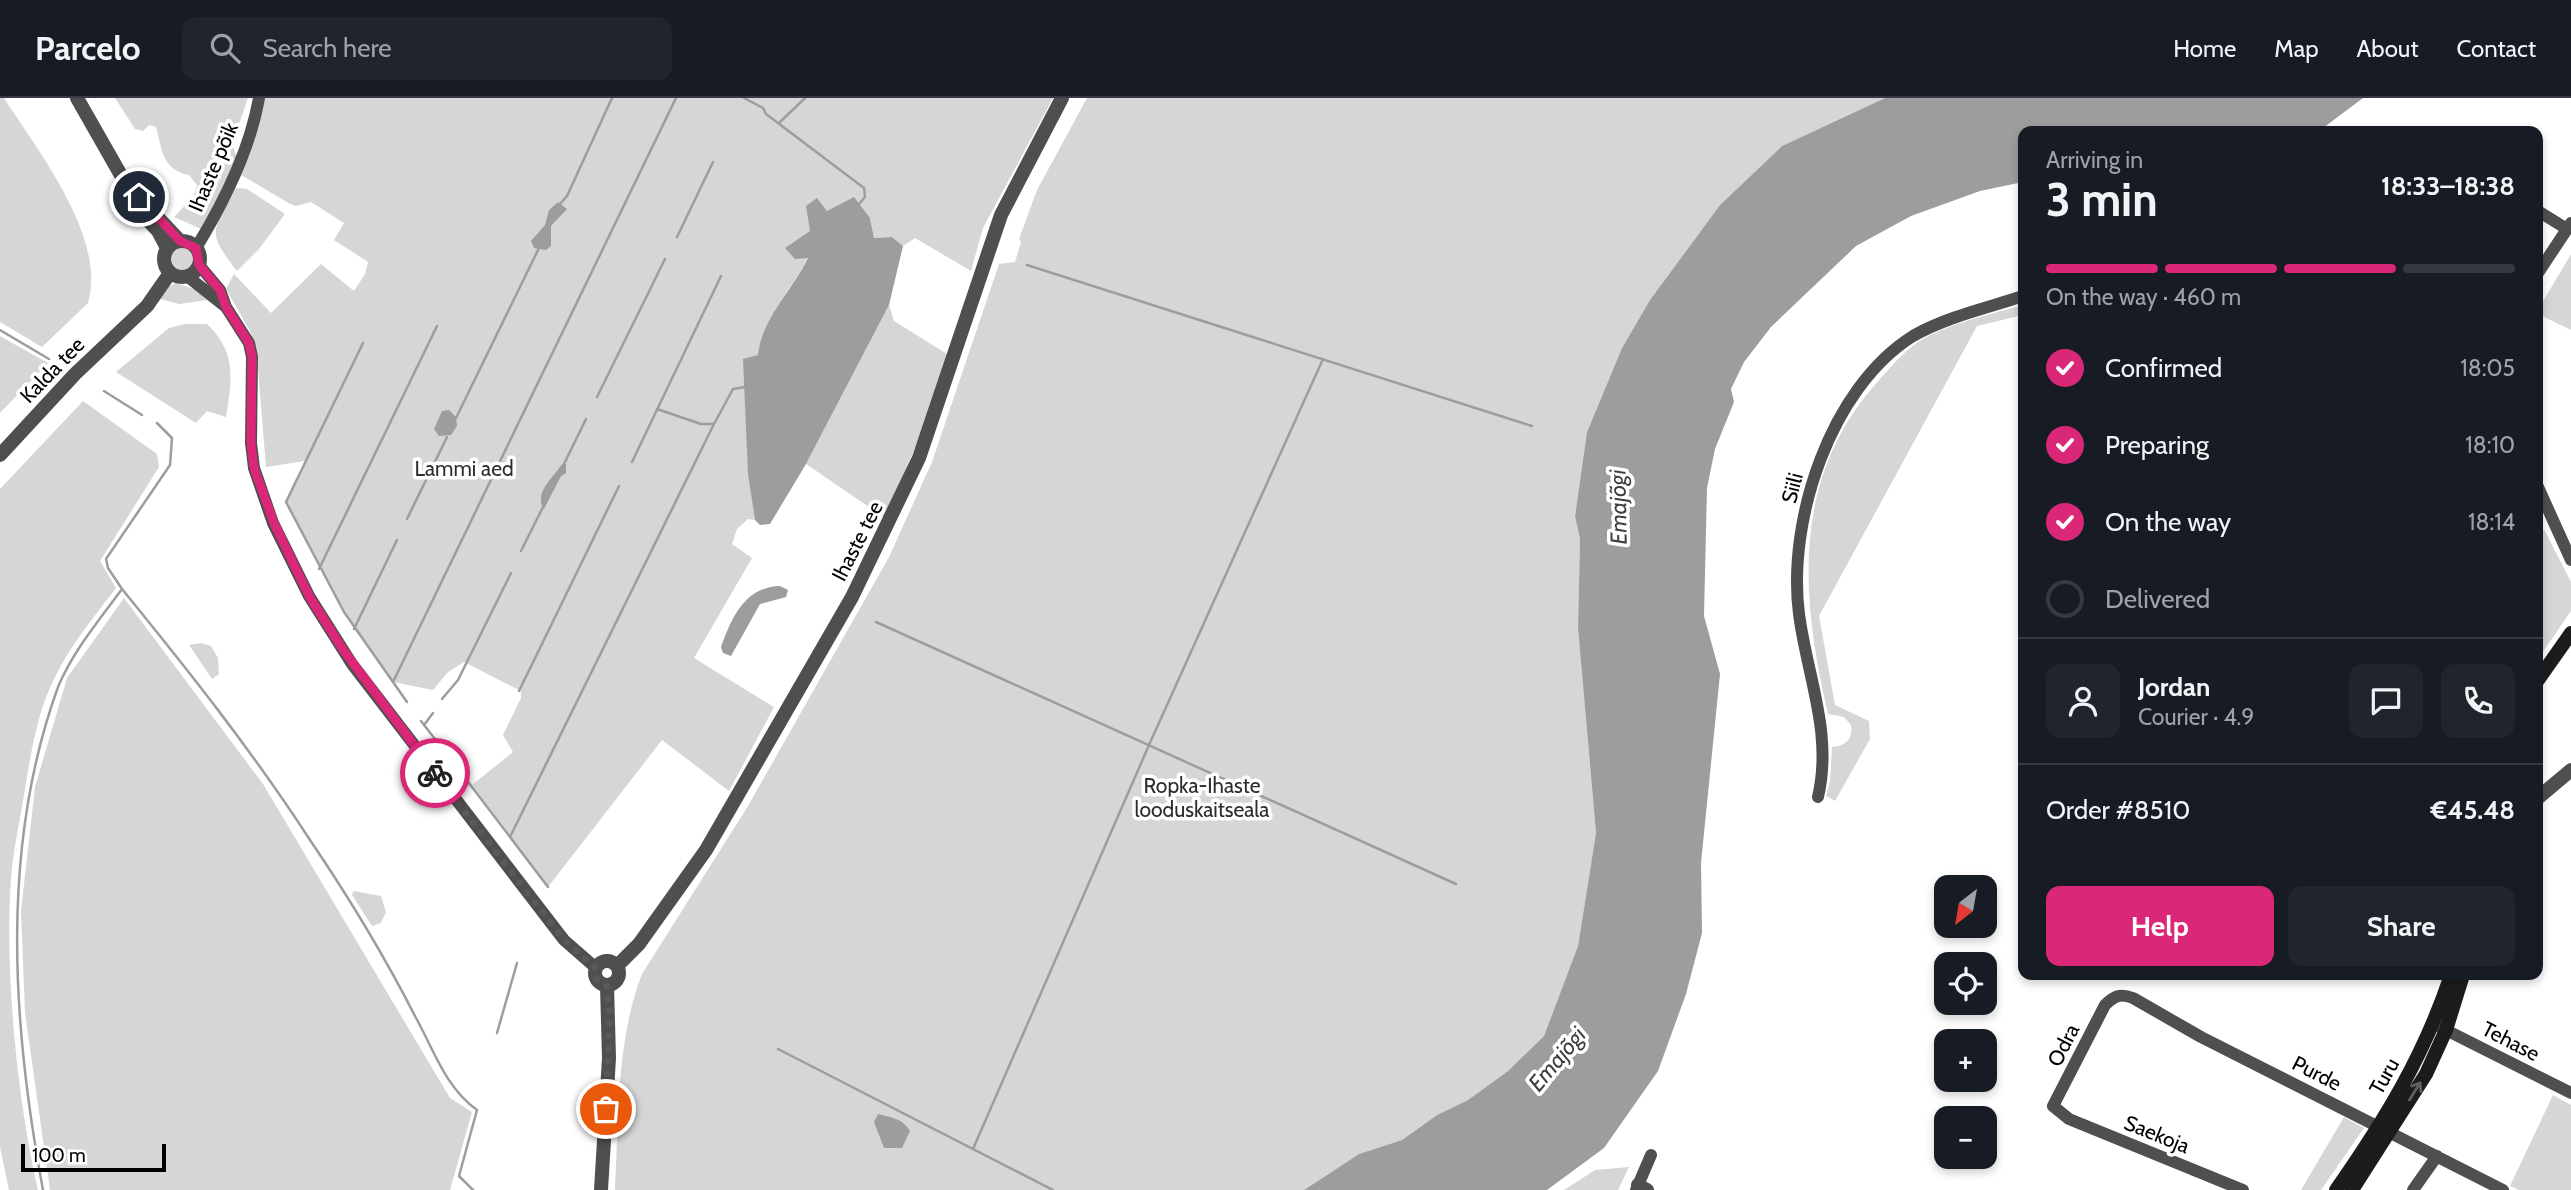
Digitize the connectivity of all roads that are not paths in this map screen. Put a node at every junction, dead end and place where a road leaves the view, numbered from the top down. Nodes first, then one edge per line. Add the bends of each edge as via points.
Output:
1 (77, 98) edge
2 (260, 98) edge
3 (1062, 98) edge
4 (2543, 213) edge
5 (2569, 226) edge
6 (174, 244) junction
7 (196, 248) junction
8 (199, 265) junction
9 (2543, 265) edge
10 (167, 268) junction
11 (187, 276) junction
12 (2018, 298) edge
13 (226, 307) junction
14 (0, 455) edge
15 (2543, 498) edge
16 (2571, 560) edge
17 (2571, 633) edge
18 (2543, 673) edge
19 (2571, 770) edge
20 (2543, 794) edge
21 (1818, 797) dead end
22 (617, 966) junction
23 (596, 968) junction
24 (2450, 980) edge
25 (2461, 980) edge
26 (607, 986) junction
27 (2113, 996) joint
28 (2440, 1027) junction
29 (2571, 1093) edge
30 (2057, 1112) joint
31 (2385, 1128) junction
32 (1651, 1155) dead end
33 (2437, 1156) junction
34 (1640, 1188) edge
35 (601, 1190) edge
36 (2243, 1190) edge
37 (2336, 1190) edge
38 (2352, 1190) edge
39 (2413, 1190) edge
40 (2503, 1190) edge

1 - 6 street via 136,208
2 - 7 street, Ihaste põik via 253,127
3 - 22 street, Ihaste tee via 1001,215 919,458 852,597 706,850 639,944
4 - 5 street
5 - 9 street
6 - 7 street
6 - 10 street
7 - 8 street
8 - 11 street
8 - 13 street via 220,290
10 - 11 street
10 - 14 street, Kalda tee via 153,300 75,374
11 - 13 street
12 - 21 street, Siili via 1936,325 1895,350 1847,406 1819,460 1800,537 1799,613 1823,733
13 - 23 street via 242,330 252,357 251,443 259,486 309,596 352,664 564,940
15 - 16 street
17 - 18 main road
19 - 20 street
22 - 23 street via 606,961
22 - 26 street via 618,981
23 - 26 street via 597,980
24 - 28 main road, Turu
25 - 28 main road, Turu
26 - 35 street via 609,1058
27 - 30 street, Odra via 2053,1106
27 - 31 street, Purde via 2133,998
28 - 29 street, Tehase
28 - 31 main road, Turu
30 - 36 street, Saekoja
31 - 33 street, Purde
31 - 37 main road, Turu
31 - 38 main road, Turu
32 - 34 street
33 - 39 street
33 - 40 street, Purde

